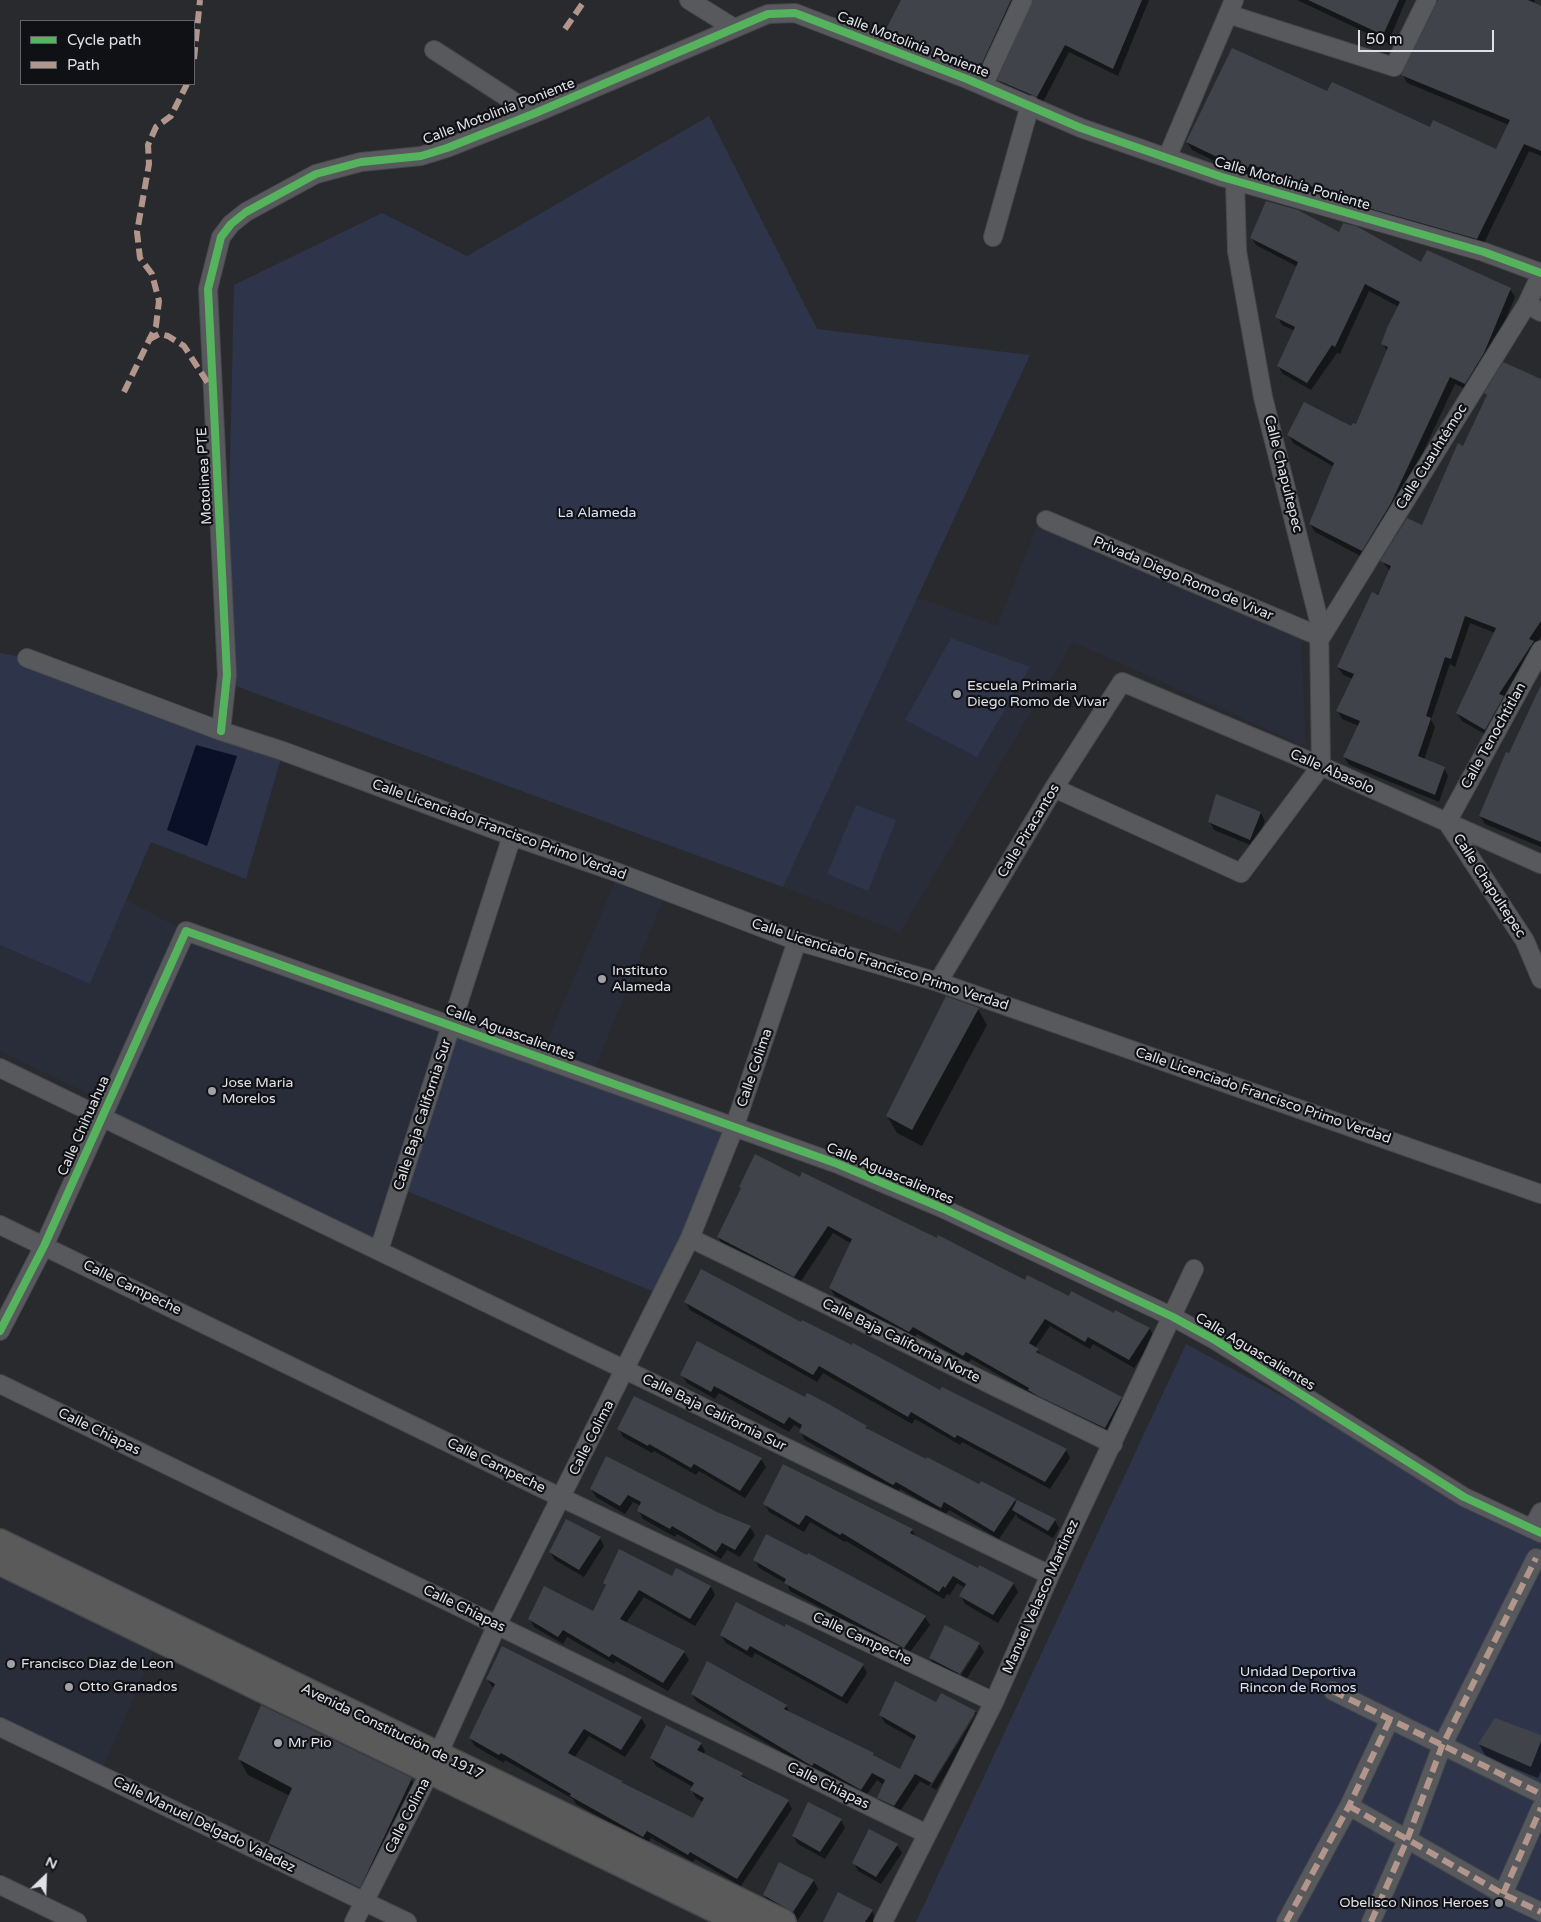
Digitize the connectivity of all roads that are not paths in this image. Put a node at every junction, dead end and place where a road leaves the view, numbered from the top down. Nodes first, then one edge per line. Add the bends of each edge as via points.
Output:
1 (689, 0) edge
2 (1023, 0) edge
3 (1427, 0) edge
4 (1231, 7) edge
5 (734, 28) junction
6 (434, 50) dead end
7 (982, 86) junction
8 (1030, 105) junction
9 (533, 114) junction
10 (1167, 158) junction
11 (1235, 181) junction
12 (231, 224) joint
13 (994, 237) dead end
14 (1541, 273) edge
15 (1534, 308) edge
16 (1046, 520) dead end
17 (1321, 637) junction
18 (1541, 650) edge
19 (27, 658) dead end
20 (1122, 682) joint
21 (221, 731) junction
22 (1321, 766) junction
23 (1054, 788) junction
24 (1447, 822) junction
25 (512, 836) junction
26 (1541, 864) edge
27 (186, 930) joint
28 (797, 941) junction
29 (1541, 978) edge
30 (938, 982) junction
31 (452, 1025) junction
32 (0, 1068) edge
33 (102, 1116) junction
34 (734, 1128) junction
35 (1541, 1194) edge
36 (0, 1225) edge
37 (690, 1238) junction
38 (44, 1246) junction
39 (379, 1250) junction
40 (1194, 1269) dead end
41 (1172, 1318) junction
42 (0, 1331) edge
43 (626, 1371) junction
44 (0, 1384) edge
45 (1112, 1444) junction
46 (562, 1498) junction
47 (1541, 1512) edge
48 (1537, 1531) edge
49 (0, 1542) edge
50 (1536, 1558) dead end
51 (0, 1562) edge
52 (1050, 1575) junction
53 (497, 1626) junction
54 (1333, 1691) dead end
55 (994, 1702) junction
56 (1390, 1719) junction
57 (0, 1728) edge
58 (1442, 1746) junction
59 (434, 1763) junction
60 (1541, 1794) edge
61 (1349, 1806) junction
62 (1541, 1808) edge
63 (927, 1834) junction
64 (1407, 1840) junction
65 (0, 1885) edge
66 (1503, 1894) junction
67 (364, 1901) junction
68 (1541, 1912) edge
69 (77, 1922) edge
70 (354, 1922) edge
71 (408, 1922) edge
72 (741, 1922) edge
73 (783, 1922) edge
74 (883, 1922) edge
75 (1286, 1922) edge
76 (1371, 1922) edge

1 - 5 street
2 - 7 street
3 - 4 street via 1394,67
4 - 10 street
5 - 7 street, Calle Motolinía Poniente via 768,14 795,14
5 - 9 street, Calle Motolinía Poniente
6 - 9 street
7 - 8 street, Calle Motolinía Poniente
8 - 10 street, Calle Motolinía Poniente via 1081,128
8 - 13 street
9 - 12 street, Calle Motolinía Poniente via 421,156 361,162 316,174 246,212
10 - 11 street, Calle Motolinía Poniente
11 - 14 street, Calle Motolinía Poniente via 1484,252
11 - 17 street, Calle Chapultepec via 1237,251 1263,397 1320,621
12 - 21 street, Motolinea PTE via 221,237 208,289 227,675
14 - 15 street, Calle Cuauhtémoc
15 - 17 street, Calle Cuauhtémoc
16 - 17 street, Privada Diego Romo de Vivar
17 - 22 street, Calle Chapultepec
18 - 24 street, Calle Tenochtitlan
19 - 21 street, Calle Licenciado Francisco Primo Verdad
20 - 22 street, Calle Abasolo
20 - 23 street, Calle Piracantos
21 - 25 street, Calle Licenciado Francisco Primo Verdad
22 - 23 street via 1241,873
22 - 24 street, Calle Abasolo
23 - 30 street, Calle Piracantos
24 - 26 street, Calle Abasolo
24 - 29 street, Calle Chapultepec via 1525,941
25 - 28 street, Calle Licenciado Francisco Primo Verdad via 618,872
25 - 31 street, Calle Baja California Sur
27 - 31 street, Calle Aguascalientes
27 - 33 street, Calle Chihuahua
28 - 30 street, Calle Licenciado Francisco Primo Verdad
28 - 34 street, Calle Colima
30 - 35 street, Calle Licenciado Francisco Primo Verdad
31 - 34 street, Calle Aguascalientes
31 - 39 street, Calle Baja California Sur
32 - 33 street, Calle Baja California Sur
33 - 38 street, Calle Chihuahua
33 - 39 street, Calle Baja California Sur
34 - 37 street, Calle Colima
34 - 41 street, Calle Aguascalientes via 838,1164 942,1208
36 - 38 street, Calle Campeche
37 - 43 street, Calle Colima
37 - 45 street, Calle Baja California Norte
38 - 42 street, Calle Chihuahua
38 - 46 street, Calle Campeche
39 - 43 street, Calle Baja California Sur
40 - 41 street, Manuel Velasco Martínez
41 - 45 street, Manuel Velasco Martínez
41 - 48 street, Calle Aguascalientes via 1215,1340 1464,1497
43 - 46 street, Calle Colima
43 - 52 street, Calle Baja California Sur
44 - 53 street, Calle Chiapas
45 - 52 street, Manuel Velasco Martínez
46 - 53 street, Calle Colima
46 - 55 street, Calle Campeche
47 - 48 street
49 - 59 street, Avenida Constitución de 1917
50 - 58 street
51 - 59 street, Avenida Constitución de 1917
52 - 55 street, Manuel Velasco Martínez
53 - 59 street, Calle Colima
53 - 63 street, Calle Chiapas
54 - 56 street
55 - 63 street, Manuel Velasco Martínez
56 - 58 street
56 - 61 street
57 - 67 street, Calle Manuel Delgado Valadez
58 - 60 street
58 - 64 street
59 - 67 street, Calle Colima
59 - 72 street, Avenida Constitución de 1917
59 - 73 street, Avenida Constitución de 1917
61 - 64 street
61 - 75 street
62 - 66 street
63 - 74 street, Manuel Velasco Martínez
64 - 66 street
64 - 76 street
65 - 69 street
66 - 68 street
67 - 70 street, Calle Colima
67 - 71 street, Calle Manuel Delgado Valadez

